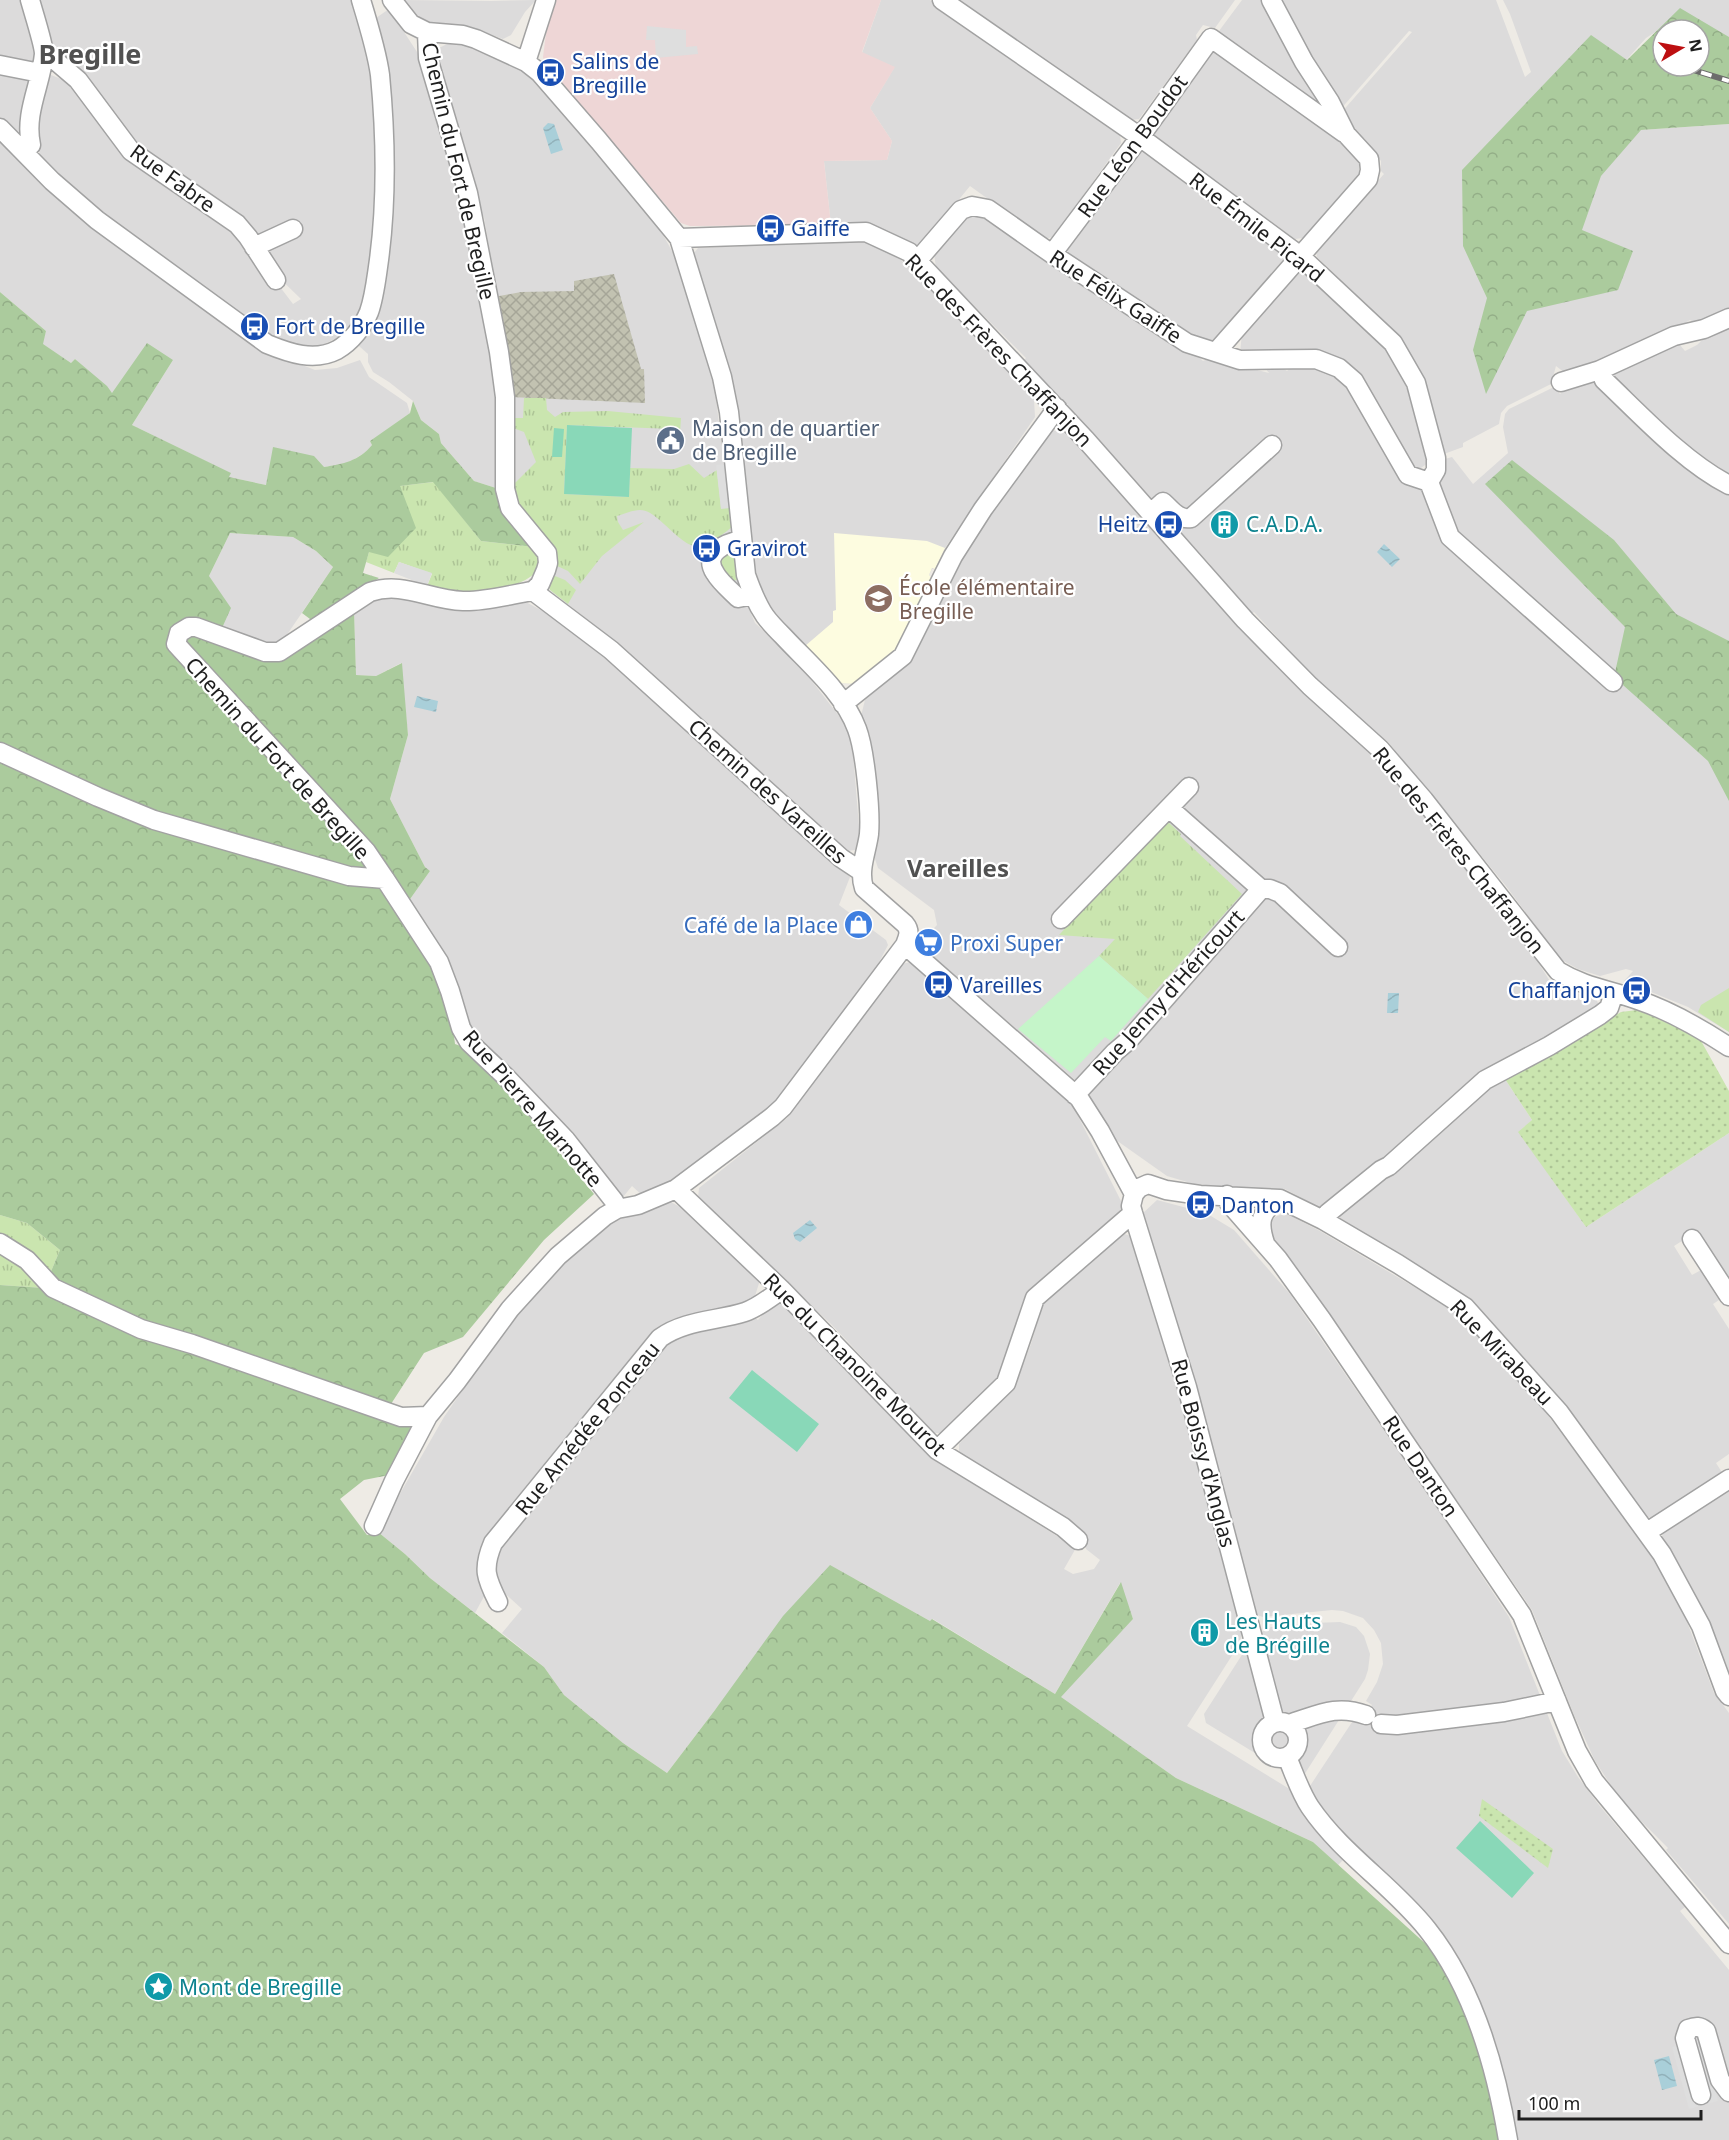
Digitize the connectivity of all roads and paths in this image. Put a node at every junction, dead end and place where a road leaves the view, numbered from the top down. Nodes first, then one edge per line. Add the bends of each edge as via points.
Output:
1 (30, 0) edge
2 (361, 0) edge
3 (392, 0) edge
4 (546, 0) edge
5 (942, 0) edge
6 (1271, 0) edge
7 (427, 32) junction
8 (44, 51) junction
9 (526, 62) junction
10 (0, 65) edge
11 (40, 73) junction
12 (0, 128) edge
13 (1346, 134) junction
14 (1140, 137) junction
15 (31, 145) dead end
16 (293, 229) dead end
17 (679, 238) junction
18 (254, 247) junction
19 (1052, 254) junction
20 (1299, 255) junction
21 (917, 261) junction
22 (276, 280) dead end
23 (1729, 318) edge
24 (1216, 352) junction
25 (1600, 370) junction
26 (1560, 382) dead end
27 (1057, 408) junction
28 (1272, 445) dead end
29 (1429, 482) junction
30 (1729, 485) edge
31 (1151, 513) junction
32 (741, 540) junction
33 (533, 591) junction
34 (753, 595) junction
35 (1613, 682) dead end
36 (843, 704) junction
37 (0, 752) edge
38 (1189, 787) dead end
39 (1168, 808) junction
40 (862, 872) junction
41 (385, 879) junction
42 (1261, 889) junction
43 (1061, 918) dead end
44 (905, 945) junction
45 (1338, 947) dead end
46 (1614, 993) junction
47 (1729, 1047) edge
48 (1075, 1095) junction
49 (676, 1189) junction
50 (1142, 1189) junction
51 (1227, 1195) junction
52 (1280, 1199) junction
53 (617, 1209) junction
54 (1133, 1213) junction
55 (1323, 1220) junction
56 (1692, 1239) dead end
57 (1265, 1243) junction
58 (0, 1244) edge
59 (782, 1290) junction
60 (1729, 1296) edge
61 (428, 1416) junction
62 (937, 1450) junction
63 (1729, 1479) edge
64 (374, 1526) dead end
65 (1647, 1532) junction
66 (1078, 1540) dead end
67 (498, 1602) dead end
68 (1729, 1696) edge
69 (1557, 1701) junction
70 (1282, 1723) junction
71 (1287, 1757) junction
72 (1729, 1944) edge
73 (1729, 2092) edge
74 (1701, 2095) dead end
75 (1508, 2140) edge

1 - 8 street
2 - 12 street via 380,73 384,160 381,243 369,312 357,333 337,350 314,356 294,354 267,344 97,220
3 - 7 street, Chemin du Fort de Bregille via 411,24
4 - 9 street
5 - 14 street, Rue Émile Picard
6 - 13 street
7 - 9 street via 463,35
7 - 33 street, Chemin du Fort de Bregille via 428,58 468,193 497,340 505,397 505,489 510,508 547,553 546,570
8 - 11 street
8 - 18 street, Rue Fabre via 78,80 131,151 237,224
9 - 17 street via 540,73
10 - 11 street
11 - 15 street via 31,105
13 - 14 street, Rue Léon Boudot via 1210,38
13 - 20 street via 1369,159 1368,179
14 - 19 street, Rue Léon Boudot
14 - 20 street, Rue Émile Picard
16 - 18 street
17 - 21 street, Rue des Frères Chaffanjon via 866,232 909,252
17 - 32 street via 722,377
18 - 22 street, Rue Fabre
19 - 21 street, Rue Félix Gaiffe via 988,209 972,206 961,210
19 - 24 street, Rue Félix Gaiffe via 1186,343
20 - 24 street
20 - 29 street, Rue Émile Picard via 1393,343 1416,383 1436,458 1436,470
21 - 27 street, Rue des Frères Chaffanjon
23 - 25 street via 1674,336
24 - 29 street, Rue Félix Gaiffe via 1240,360 1316,359 1339,368 1354,381 1408,475
25 - 26 street
25 - 30 street via 1604,380 1656,429 1712,476
27 - 31 street, Rue des Frères Chaffanjon
27 - 36 street via 953,556 903,656
28 - 31 street via 1191,518 1179,517 1163,502
29 - 35 street via 1450,537
31 - 46 street, Rue des Frères Chaffanjon via 1253,628 1380,749 1558,971
32 - 34 street
32 - 34 street via 717,549 711,563 714,572 738,598
33 - 40 street, Chemin des Vareilles via 611,650 841,858
33 - 41 street, Chemin du Fort de Bregille via 465,602 384,588 370,592 285,649 272,652 196,627 179,633 176,644 181,651 366,851
34 - 36 street via 766,617
36 - 40 street via 859,732 864,759 869,832
37 - 41 street, Chemin du Fort de Bregille via 154,820 349,876
38 - 39 street
39 - 42 street, Rue Jenny d'Héricourt
39 - 43 street
40 - 44 street, Chemin des Vareilles via 864,888 909,928
41 - 53 street, Rue Pierre Marnotte via 439,963 469,1042 566,1140
42 - 45 street, Rue Jenny d'Héricourt via 1280,893
42 - 48 street, Rue Jenny d'Héricourt via 1128,1041
44 - 48 street
44 - 49 street via 783,1107
46 - 47 street, Rue des Frères Chaffanjon via 1703,1029
46 - 55 street via 1609,1008 1600,1015 1485,1080
48 - 50 street
49 - 53 street
49 - 59 street, Rue du Chanoine Mourot
50 - 51 street, Rue Mirabeau
50 - 54 street, Rue Boissy d'Anglas via 1131,1206
51 - 52 street, Rue Mirabeau
51 - 57 street, Rue Danton via 1229,1203
52 - 55 street, Rue Mirabeau
52 - 57 street via 1270,1205 1260,1223
53 - 61 street via 558,1256 528,1288
54 - 62 street via 1035,1298 1006,1383
54 - 70 street, Rue Boissy d'Anglas via 1187,1387
55 - 65 street, Rue Mirabeau via 1465,1307 1559,1412
56 - 60 street
57 - 69 street, Rue Danton via 1322,1320 1522,1615
58 - 61 street via 27,1260 53,1288 141,1329 401,1417
59 - 62 street, Rue du Chanoine Mourot
59 - 67 street, Rue Amédée Ponceau via 748,1311 688,1324 660,1338 493,1543 485,1571
61 - 64 street
62 - 66 street, Rue du Chanoine Mourot
63 - 65 street
65 - 68 street, Rue Mirabeau via 1701,1626
69 - 70 street via 1504,1712 1397,1725 1350,1709
69 - 72 street, Rue Danton via 1576,1751 1594,1781
70 - 71 street via 1294,1728 1298,1740
70 - 71 street via 1267,1726 1261,1737 1263,1749 1272,1757
71 - 75 street via 1308,1805 1323,1825 1411,1911 1453,1967 1476,2017 1500,2094
73 - 74 street via 1720,2080 1706,2031 1694,2027 1688,2029 1685,2038

